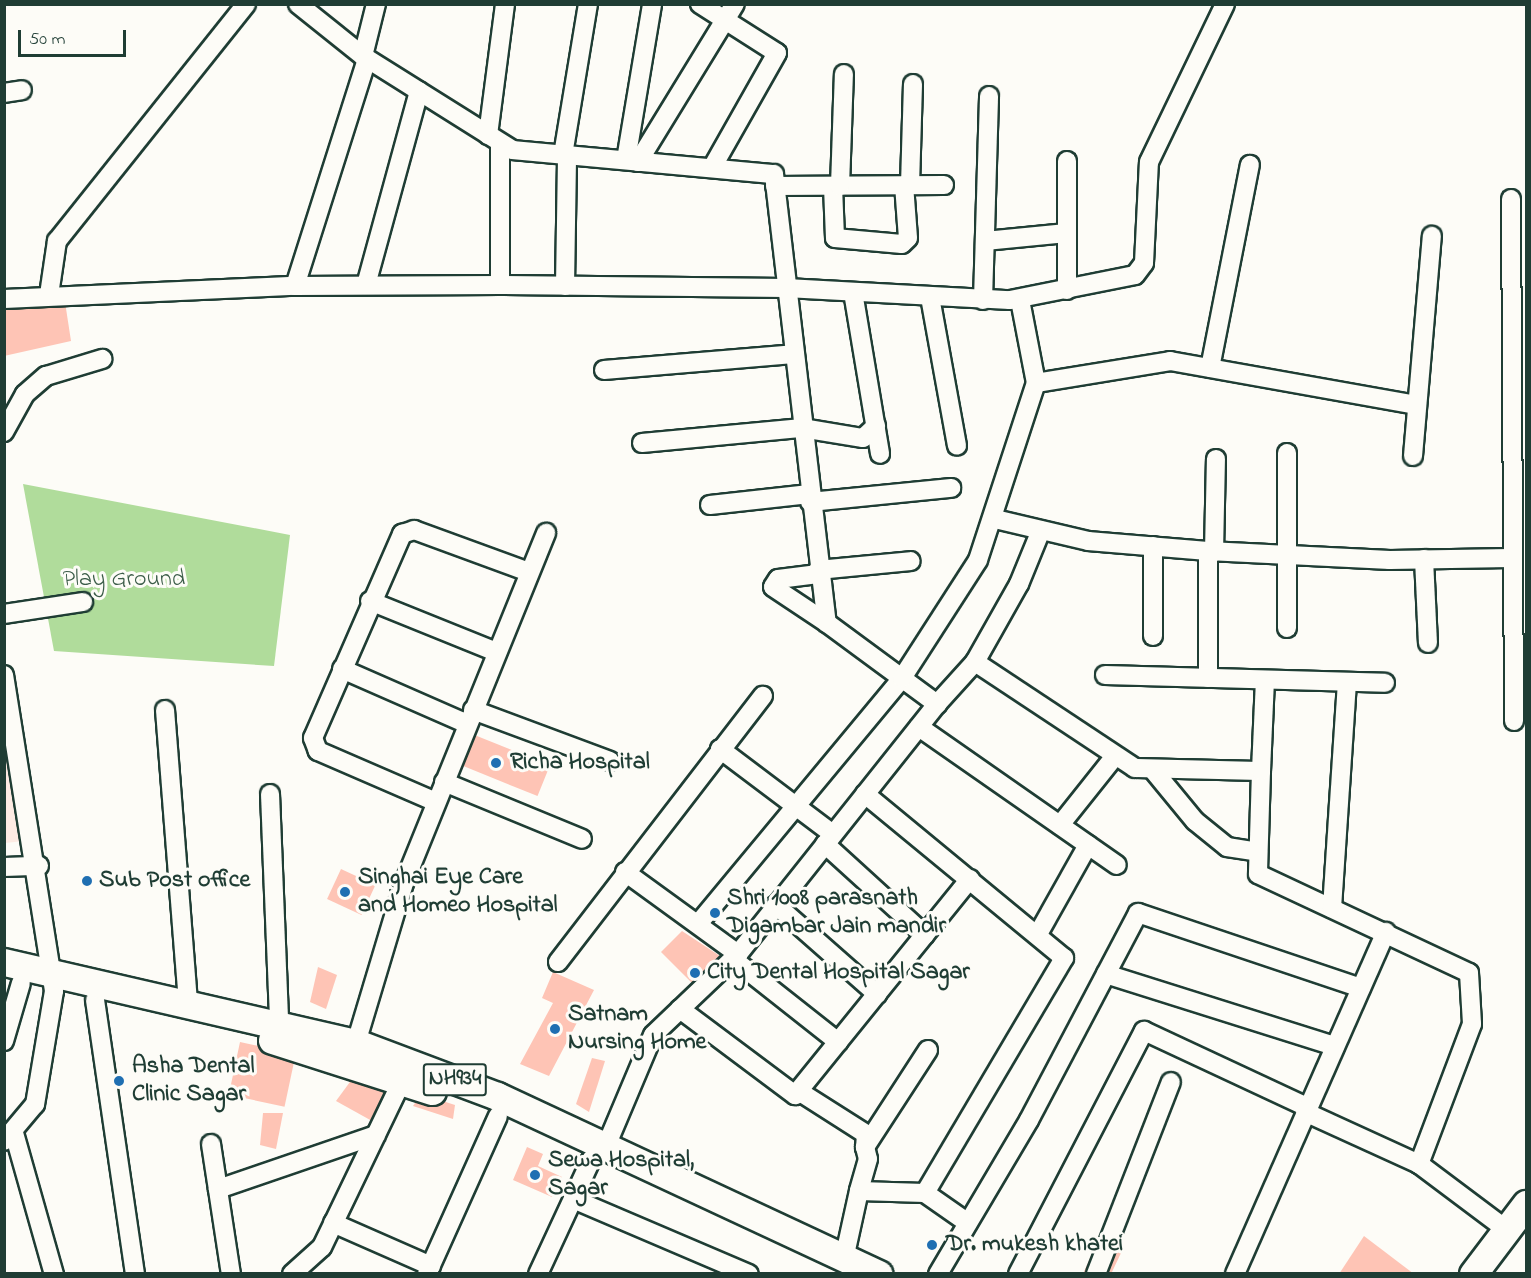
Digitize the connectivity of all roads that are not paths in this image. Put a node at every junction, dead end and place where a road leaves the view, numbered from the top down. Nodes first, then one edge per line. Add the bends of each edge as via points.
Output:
1 (246, 4) edge
2 (298, 4) edge
3 (376, 4) edge
4 (505, 4) edge
5 (588, 4) edge
6 (652, 4) edge
7 (700, 4) edge
8 (735, 4) edge
9 (1225, 4) edge
10 (725, 20) junction
11 (365, 58) junction
12 (844, 74) dead end
13 (913, 84) dead end
14 (419, 91) junction
15 (989, 96) dead end
16 (494, 139) junction
17 (565, 155) junction
18 (632, 161) junction
19 (1067, 161) dead end
20 (1250, 165) dead end
21 (712, 168) junction
22 (907, 185) junction
23 (944, 185) dead end
24 (775, 186) junction
25 (836, 186) junction
26 (1511, 199) dead end
27 (1067, 233) junction
28 (1432, 236) dead end
29 (985, 241) junction
30 (366, 285) junction
31 (500, 285) junction
32 (295, 286) junction
33 (565, 286) junction
34 (786, 288) junction
35 (1067, 290) junction
36 (853, 292) junction
37 (49, 295) junction
38 (930, 297) junction
39 (4, 299) edge
40 (983, 300) junction
41 (1020, 300) junction
42 (794, 354) junction
43 (102, 359) dead end
44 (1210, 368) junction
45 (604, 370) dead end
46 (1036, 383) junction
47 (1417, 405) junction
48 (876, 426) junction
49 (802, 428) junction
50 (4, 432) edge
51 (642, 443) dead end
52 (957, 446) dead end
53 (1287, 453) dead end
54 (880, 454) dead end
55 (1413, 456) dead end
56 (1216, 459) dead end
57 (951, 488) dead end
58 (809, 498) junction
59 (710, 505) dead end
60 (995, 519) junction
61 (1041, 530) junction
62 (546, 533) dead end
63 (1153, 546) junction
64 (1211, 551) junction
65 (1287, 556) junction
66 (1513, 558) junction
67 (1424, 559) junction
68 (911, 561) dead end
69 (529, 572) junction
70 (818, 572) junction
71 (370, 601) junction
72 (83, 603) dead end
73 (4, 614) edge
74 (827, 623) junction
75 (1287, 628) dead end
76 (1153, 636) dead end
77 (1428, 643) dead end
78 (496, 652) junction
79 (975, 662) junction
80 (342, 669) junction
81 (4, 675) edge
82 (1105, 675) dead end
83 (902, 678) junction
84 (1208, 678) junction
85 (1265, 680) junction
86 (1347, 682) junction
87 (1384, 683) dead end
88 (763, 696) dead end
89 (937, 704) junction
90 (165, 710) dead end
91 (470, 717) junction
92 (1514, 721) dead end
93 (919, 727) junction
94 (720, 749) junction
95 (1115, 756) junction
96 (610, 761) dead end
97 (1153, 770) junction
98 (1261, 771) junction
99 (444, 782) junction
100 (270, 794) dead end
101 (865, 794) junction
102 (436, 802) junction
103 (795, 806) junction
104 (1060, 825) junction
105 (582, 839) dead end
106 (829, 839) junction
107 (1088, 845) junction
108 (1257, 852) junction
109 (1118, 865) dead end
110 (39, 866) junction
111 (4, 867) edge
112 (625, 872) junction
113 (970, 879) junction
114 (776, 905) junction
115 (1332, 909) junction
116 (698, 924) junction
117 (1386, 932) junction
118 (1038, 934) junction
119 (926, 935) junction
120 (735, 956) junction
121 (4, 962) edge
122 (558, 962) dead end
123 (1106, 974) junction
124 (13, 981) edge
125 (54, 982) junction
126 (1361, 988) junction
127 (877, 994) junction
128 (95, 1000) junction
129 (188, 1003) junction
130 (680, 1009) junction
131 (279, 1023) junction
132 (4, 1041) edge
133 (838, 1042) junction
134 (356, 1043) junction
135 (1335, 1046) junction
136 (928, 1050) dead end
137 (402, 1081) junction
138 (1171, 1083) dead end
139 (800, 1092) junction
140 (1306, 1109) junction
141 (498, 1116) junction
142 (376, 1135) junction
143 (9, 1137) edge
144 (210, 1144) dead end
145 (865, 1147) junction
146 (598, 1153) junction
147 (1419, 1164) junction
148 (218, 1189) junction
149 (860, 1191) junction
150 (925, 1193) junction
151 (573, 1199) junction
152 (1527, 1204) edge
153 (333, 1223) junction
154 (968, 1223) junction
155 (1507, 1230) junction
156 (844, 1266) edge
157 (429, 1270) edge
158 (301, 1271) edge
159 (54, 1274) edge
160 (135, 1274) edge
161 (231, 1274) edge
162 (538, 1274) edge
163 (749, 1274) edge
164 (879, 1274) edge
165 (938, 1274) edge
166 (1018, 1274) edge
167 (1096, 1274) edge
168 (1235, 1274) edge
169 (1473, 1274) edge

1 - 37 street via 57,241
2 - 11 street
3 - 11 street
4 - 16 street
5 - 17 street
6 - 18 street
7 - 10 street
8 - 10 street
9 - 35 street via 1149,162 1142,270
10 - 18 street
10 - 21 street via 774,48 777,60
11 - 14 street
11 - 32 street
12 - 25 street
13 - 22 street
14 - 16 street
14 - 30 street
15 - 29 street
16 - 17 street via 513,150
16 - 31 street
17 - 18 street
17 - 33 street
18 - 21 street
19 - 27 street
20 - 44 street
21 - 24 street via 774,174
22 - 23 street
22 - 25 street
22 - 25 street via 908,238 902,244 835,238
24 - 25 street
24 - 34 street
26 - 66 street
27 - 29 street
27 - 35 street
28 - 47 street
29 - 40 street
30 - 31 street
30 - 32 street
31 - 33 street
32 - 37 street
33 - 34 street
34 - 36 street
34 - 42 street
35 - 41 street
36 - 38 street
36 - 48 street
37 - 39 street
38 - 40 street
38 - 52 street
40 - 41 street
41 - 46 street
42 - 45 street
42 - 49 street
43 - 50 street via 46,376 25,394
44 - 46 street via 1143,363
44 - 47 street
46 - 60 street
47 - 55 street
48 - 49 street via 863,438
48 - 54 street
49 - 51 street
49 - 58 street
53 - 65 street
56 - 64 street
57 - 58 street
58 - 59 street
58 - 70 street
60 - 61 street
60 - 83 street via 978,560
61 - 63 street
61 - 79 street via 1019,584
62 - 69 street
63 - 64 street
63 - 76 street
64 - 65 street
64 - 84 street
65 - 67 street
65 - 75 street
66 - 67 street
66 - 92 street
67 - 77 street
68 - 70 street
69 - 71 street via 407,531
69 - 78 street
70 - 74 street
70 - 74 street via 778,579 773,587
71 - 78 street
71 - 80 street
72 - 73 street
74 - 83 street
78 - 91 street
79 - 89 street
79 - 95 street
80 - 91 street
80 - 102 street via 314,746
81 - 110 street
82 - 84 street
83 - 89 street
83 - 103 street
84 - 85 street
85 - 86 street
85 - 98 street
86 - 87 street
86 - 115 street
88 - 94 street
89 - 93 street
90 - 129 street
91 - 96 street
91 - 99 street
93 - 101 street
93 - 104 street
94 - 103 street
94 - 112 street
95 - 97 street via 1135,768
95 - 104 street
97 - 98 street
97 - 108 street via 1195,821 1227,847
98 - 108 street
99 - 102 street
99 - 105 street
100 - 131 street
101 - 106 street
101 - 113 street
102 - 134 street via 404,883
103 - 106 street
103 - 116 street
104 - 107 street
106 - 114 street
106 - 119 street
107 - 109 street
107 - 118 street
108 - 115 street via 1256,866 1264,880
110 - 111 street
110 - 125 street
112 - 116 street
112 - 122 street
113 - 118 street
113 - 119 street
114 - 120 street
114 - 127 street
115 - 117 street
116 - 120 street
117 - 126 street
117 - 147 street via 1463,966 1472,987 1472,1024
118 - 150 street via 1060,952 1062,967
119 - 127 street
120 - 130 street
120 - 133 street
121 - 125 highway, NH934
123 - 126 street via 1133,919 1146,911
123 - 135 street
123 - 154 street
124 - 125 highway, NH934
124 - 132 street
125 - 128 highway, NH934
125 - 129 highway, NH934
125 - 143 street via 40,1088
126 - 135 street
127 - 133 street
128 - 137 highway, NH934 via 299,1047
128 - 160 street
129 - 131 highway, NH934
130 - 139 street via 790,1095
130 - 146 street via 653,1035
131 - 134 highway, NH934
133 - 139 street
134 - 146 highway, NH934 via 496,1096
135 - 140 street
136 - 145 street
137 - 141 highway, NH934
137 - 142 street
138 - 167 street
139 - 145 street via 866,1134
140 - 147 street
140 - 166 street via 1144,1031
140 - 168 street
141 - 146 highway, NH934
141 - 157 street
142 - 148 street
142 - 153 street
143 - 159 street
144 - 148 street
145 - 149 street via 868,1159
146 - 151 street
146 - 156 highway, NH934
147 - 155 street
148 - 161 street
149 - 150 street
149 - 156 street
150 - 154 street
151 - 162 street
151 - 163 street
152 - 155 highway
153 - 157 street
153 - 158 street via 322,1247
154 - 165 street
155 - 169 highway
156 - 164 highway, NH934

